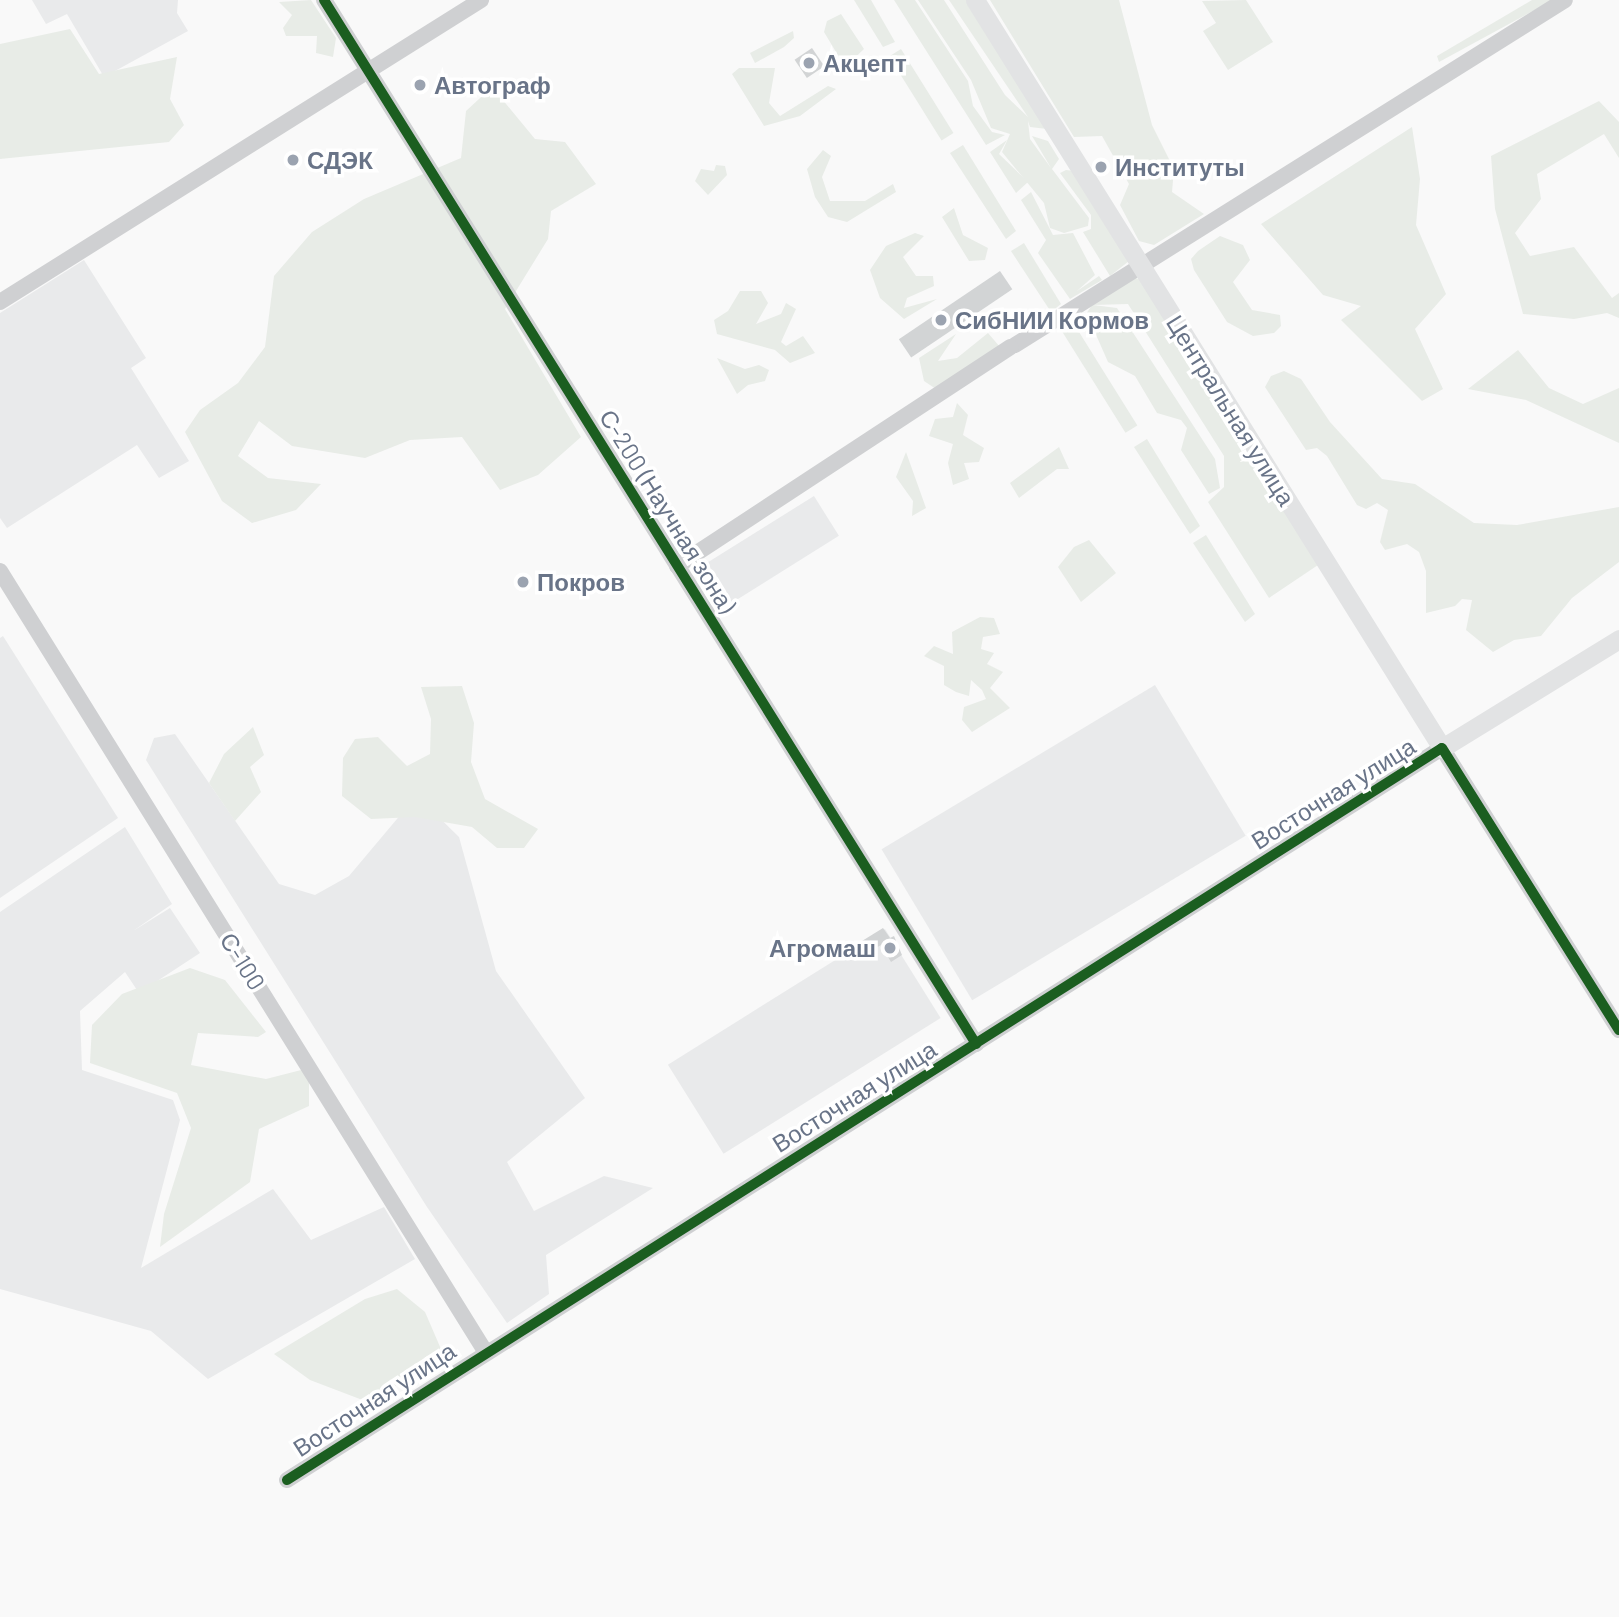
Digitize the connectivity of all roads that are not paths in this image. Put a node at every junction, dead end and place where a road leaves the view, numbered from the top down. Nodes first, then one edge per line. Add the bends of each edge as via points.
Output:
1 (324, 0) edge
2 (481, 0) edge
3 (975, 0) edge
4 (1565, 0) edge
5 (368, 71) junction
6 (1141, 266) junction
7 (0, 302) edge
8 (677, 566) junction
9 (0, 572) edge
10 (1619, 639) edge
11 (1442, 748) junction
12 (1619, 1030) edge
13 (976, 1044) junction
14 (485, 1351) junction
15 (287, 1479) dead end

1 - 5 street, С-200 (Научная зона)
2 - 5 street
3 - 6 main road, Центральная улица
4 - 6 street
5 - 7 street
5 - 8 street, С-200 (Научная зона)
6 - 8 street
6 - 11 main road, Центральная улица
8 - 13 street, С-200 (Научная зона)
9 - 14 street, С-100
10 - 11 main road, Восточная улица
11 - 12 street
11 - 13 street, Восточная улица
13 - 14 street, Восточная улица
14 - 15 street, Восточная улица

